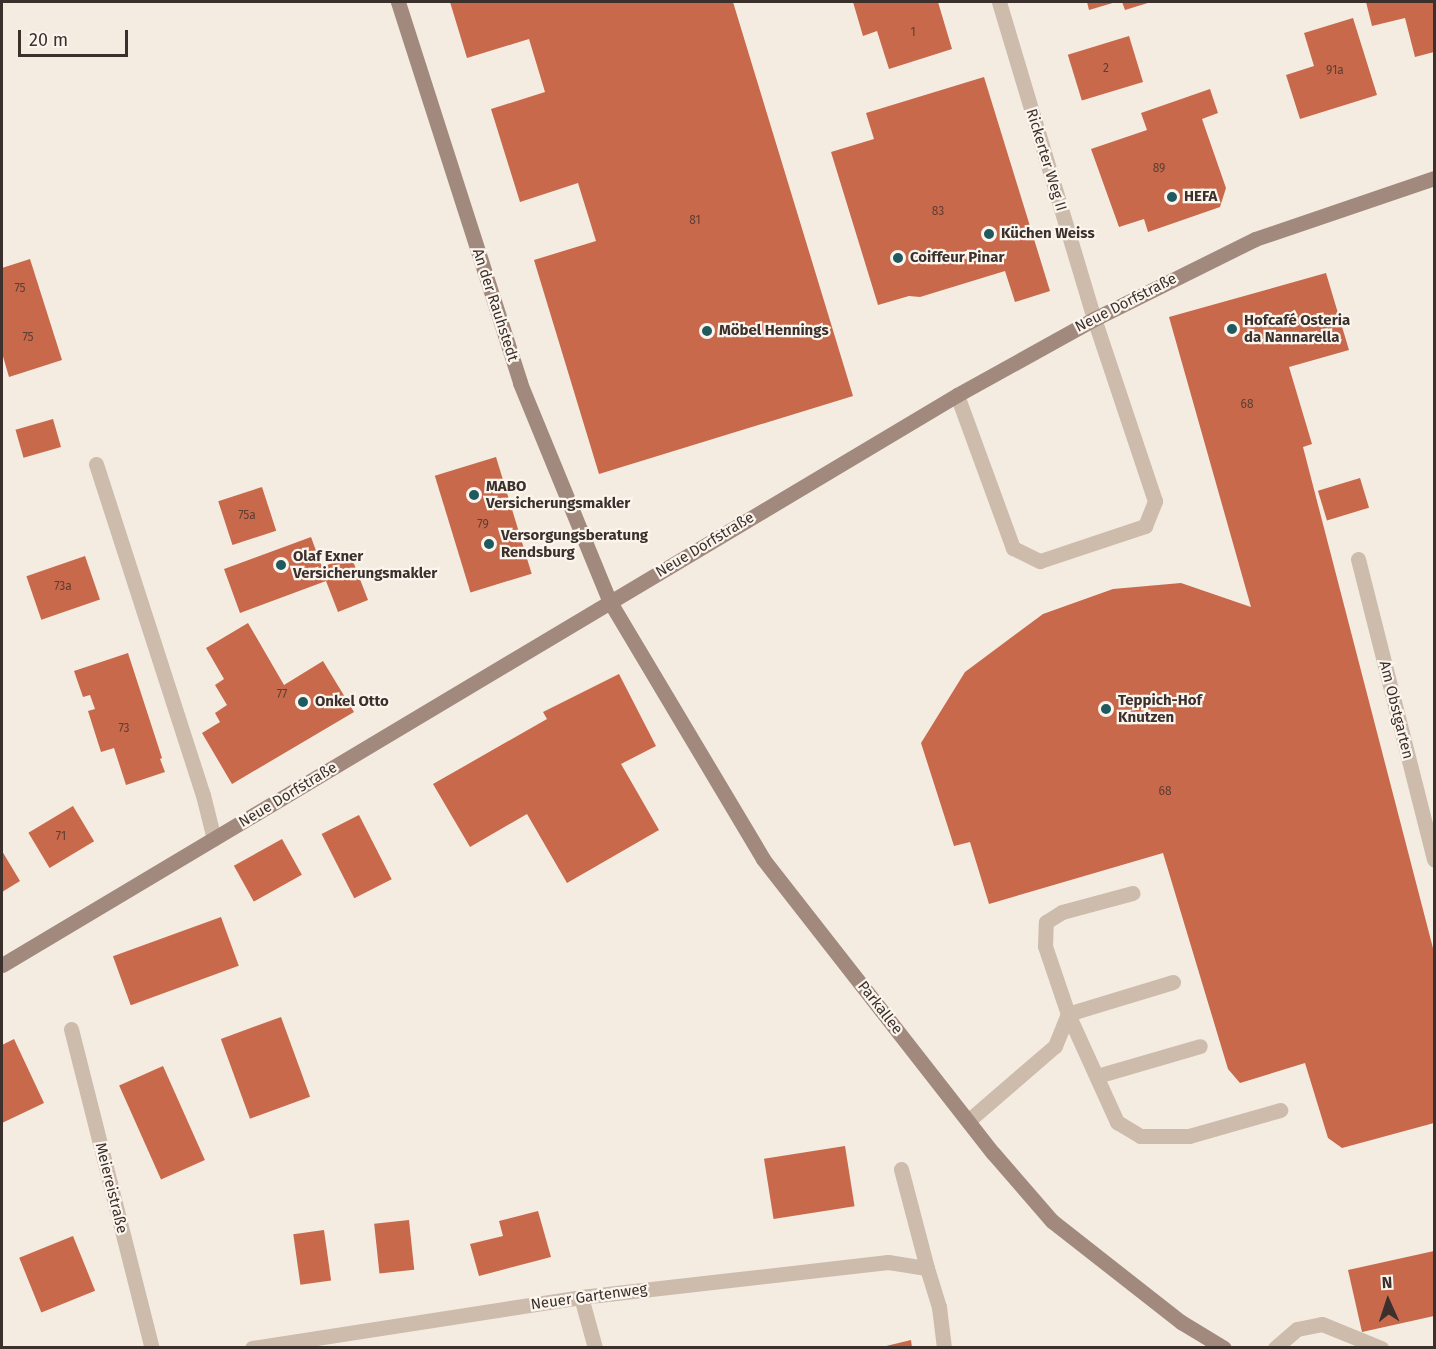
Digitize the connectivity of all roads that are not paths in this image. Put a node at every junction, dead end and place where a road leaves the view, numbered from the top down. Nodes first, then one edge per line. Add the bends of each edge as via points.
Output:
1 (398, 2) edge
2 (999, 2) edge
3 (1434, 178) edge
4 (1094, 319) junction
5 (957, 395) junction
6 (96, 464) dead end
7 (1358, 560) dead end
8 (610, 602) junction
9 (214, 838) junction
10 (1434, 860) edge
11 (1133, 893) dead end
12 (2, 966) edge
13 (1173, 982) dead end
14 (1068, 1014) junction
15 (70, 1029) dead end
16 (1200, 1046) dead end
17 (1097, 1076) junction
18 (1280, 1110) dead end
19 (968, 1120) junction
20 (901, 1169) dead end
21 (927, 1268) junction
22 (581, 1297) junction
23 (152, 1347) edge
24 (252, 1347) edge
25 (595, 1347) edge
26 (944, 1347) edge
27 (1224, 1347) edge
28 (1275, 1347) edge
29 (1381, 1347) edge

1 - 8 street, An der Rauhstedt via 520,383
2 - 4 street, Rickerter Weg II
3 - 4 street, Neue Dorfstraße via 1255,239
4 - 5 street, Neue Dorfstraße
4 - 5 street, Rickerter Weg II via 1155,501 1145,526 1040,561 1013,548
5 - 8 street, Neue Dorfstraße
6 - 9 street
7 - 10 street, Am Obstgarten
8 - 9 street, Neue Dorfstraße
8 - 19 street, Parkallee via 763,859
9 - 12 street, Neue Dorfstraße
11 - 14 street via 1062,912 1046,922 1045,946
13 - 14 street
14 - 17 street
14 - 19 street via 1055,1046
15 - 23 street, Meiereistraße
16 - 17 street
17 - 18 street via 1118,1122 1140,1136 1189,1136
19 - 27 street, Parkallee via 1052,1221 1181,1322
20 - 21 street
21 - 22 street, Neuer Gartenweg via 888,1262
21 - 26 street via 939,1307
22 - 24 street, Neuer Gartenweg
22 - 25 street
28 - 29 street via 1297,1329 1322,1324

